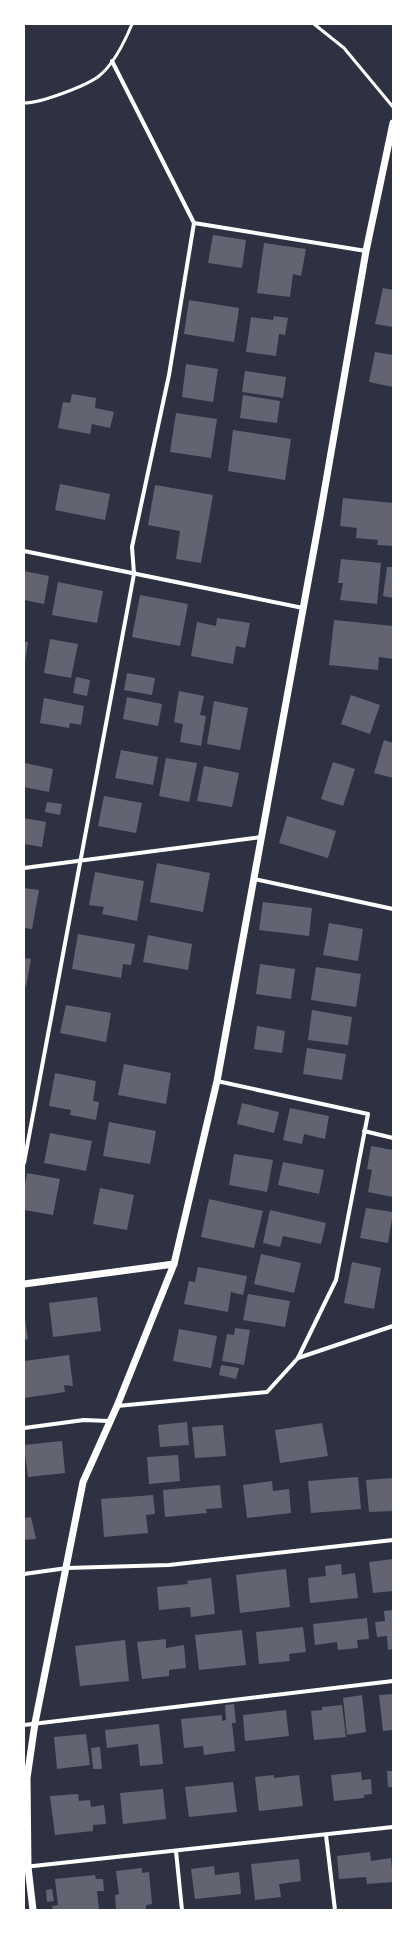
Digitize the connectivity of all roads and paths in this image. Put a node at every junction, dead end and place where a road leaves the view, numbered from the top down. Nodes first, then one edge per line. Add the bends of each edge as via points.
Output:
1 (132, 24) edge
2 (314, 24) edge
3 (112, 61) junction
4 (24, 103) edge
5 (393, 107) edge
6 (393, 123) edge
7 (194, 223) junction
8 (366, 252) junction
9 (24, 551) edge
10 (134, 574) junction
11 (303, 608) junction
12 (261, 837) junction
13 (80, 861) junction
14 (24, 868) edge
15 (254, 880) junction
16 (393, 908) edge
17 (217, 1081) junction
18 (364, 1131) junction
19 (393, 1138) edge
20 (24, 1163) edge
21 (174, 1264) junction
22 (24, 1284) edge
23 (393, 1326) edge
24 (298, 1358) junction
25 (117, 1406) junction
26 (109, 1421) junction
27 (24, 1428) edge
28 (393, 1540) edge
29 (67, 1568) junction
30 (24, 1574) edge
31 (393, 1681) edge
32 (35, 1723) junction
33 (24, 1724) edge
34 (393, 1828) edge
35 (326, 1835) junction
36 (176, 1852) junction
37 (26, 1867) edge
38 (33, 1910) edge
39 (182, 1910) edge
40 (335, 1910) edge

1 - 3 lane
2 - 5 lane via 344,48
3 - 4 lane via 99,76 75,88 35,103
3 - 7 street
6 - 8 street
7 - 8 street
7 - 10 street via 169,375 132,547
8 - 11 street
9 - 10 street
10 - 11 street
10 - 13 street
11 - 12 street
12 - 13 street
12 - 15 street
13 - 14 street
13 - 20 street
15 - 16 street
15 - 17 street
17 - 18 street via 368,1114
17 - 21 street
18 - 19 street
18 - 24 street via 336,1280
21 - 22 street
21 - 25 street
23 - 24 street
24 - 25 street via 267,1392
25 - 26 street
26 - 27 street via 84,1420
26 - 29 street via 83,1482
28 - 29 street via 169,1565
29 - 30 street
29 - 32 street
31 - 32 street
32 - 33 street
32 - 37 street via 27,1778
34 - 35 street
35 - 36 street
35 - 40 street
36 - 37 street
36 - 39 street
37 - 38 street

